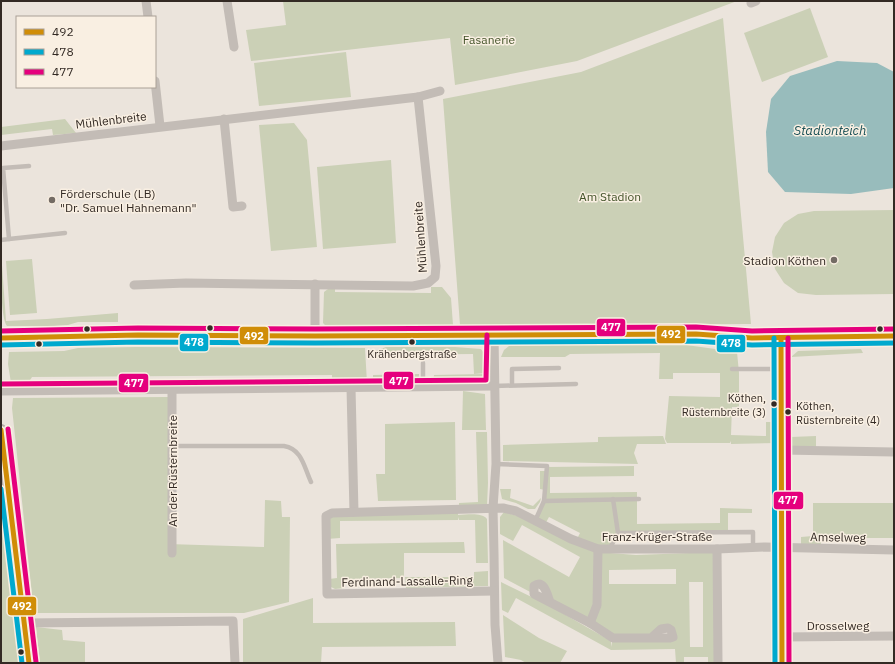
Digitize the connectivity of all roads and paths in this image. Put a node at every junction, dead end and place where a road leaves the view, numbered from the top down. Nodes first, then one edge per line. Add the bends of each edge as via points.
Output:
1 (146, 1) edge
2 (227, 1) edge
3 (148, 16) edge
4 (234, 48) dead end
5 (156, 88) edge
6 (440, 91) dead end
7 (418, 97) junction
8 (224, 119) junction
9 (160, 126) junction
10 (1, 146) edge
11 (29, 166) dead end
12 (242, 206) dead end
13 (64, 233) dead end
14 (10, 239) junction
15 (1, 240) edge
16 (315, 284) junction
17 (134, 285) dead end
18 (494, 335) junction
19 (315, 336) junction
20 (894, 336) edge
21 (1, 338) edge
22 (781, 338) junction
23 (423, 363) dead end
24 (559, 368) dead end
25 (732, 369) dead end
26 (782, 369) junction
27 (576, 384) dead end
28 (512, 385) junction
29 (494, 386) junction
30 (423, 387) junction
31 (351, 388) junction
32 (172, 389) junction
33 (1, 391) edge
34 (1, 430) edge
35 (173, 446) junction
36 (782, 450) junction
37 (894, 452) edge
38 (496, 464) junction
39 (311, 482) dead end
40 (614, 499) junction
41 (639, 499) dead end
42 (544, 501) junction
43 (493, 508) junction
44 (354, 512) junction
45 (535, 521) junction
46 (618, 533) junction
47 (753, 547) junction
48 (781, 547) junction
49 (610, 548) junction
50 (598, 549) junction
51 (716, 549) junction
52 (894, 550) edge
53 (172, 553) dead end
54 (494, 591) junction
55 (550, 602) dead end
56 (24, 623) junction
57 (590, 623) junction
58 (894, 636) edge
59 (782, 637) junction
60 (651, 638) dead end
61 (29, 663) edge
62 (235, 663) edge
63 (498, 663) edge
64 (718, 663) edge
65 (782, 663) edge

1 - 3 street
2 - 4 street
5 - 9 street
6 - 7 street, Mühlenbreite
7 - 8 street, Mühlenbreite
7 - 16 street, Mühlenbreite via 436,266 435,277 428,283 413,286
8 - 9 street, Mühlenbreite
8 - 12 street via 233,207
9 - 10 street, Mühlenbreite
11 - 14 lane via 2,168
13 - 14 lane
14 - 15 lane
16 - 17 street, Mühlenbreite
16 - 19 street
18 - 19 main road
18 - 22 main road via 696,334
18 - 29 street
19 - 21 main road via 138,335
20 - 22 main road
22 - 26 street
23 - 30 lane
24 - 28 lane via 512,369
25 - 26 lane
26 - 36 street
27 - 28 lane
28 - 29 lane
29 - 30 street
29 - 38 street
30 - 31 street
31 - 32 street
31 - 44 street
32 - 33 street
32 - 35 street, An der Rüsternbreite
34 - 56 main road
35 - 39 lane via 292,447 298,452
35 - 53 street, An der Rüsternbreite
36 - 37 street
36 - 48 street
38 - 42 lane via 546,466
38 - 43 street
40 - 41 lane
40 - 42 lane
40 - 46 lane
42 - 45 lane
43 - 44 street, Ferdinand-Lassalle-Ring
43 - 45 street, Franz-Krüger-Straße via 516,511
43 - 54 street
44 - 54 street, Ferdinand-Lassalle-Ring via 332,513 326,516 327,594
45 - 50 street, Franz-Krüger-Straße
46 - 47 lane via 753,532
46 - 49 lane
47 - 48 street, Franz-Krüger-Straße
47 - 51 street, Franz-Krüger-Straße
48 - 52 street, Amselweg
48 - 59 street
49 - 50 street, Franz-Krüger-Straße
49 - 51 street, Franz-Krüger-Straße
50 - 57 street via 597,604
51 - 64 street
54 - 63 street
55 - 57 street
56 - 61 main road
56 - 62 street via 233,621
57 - 60 street via 613,638
58 - 59 street, Drosselweg
59 - 65 street

